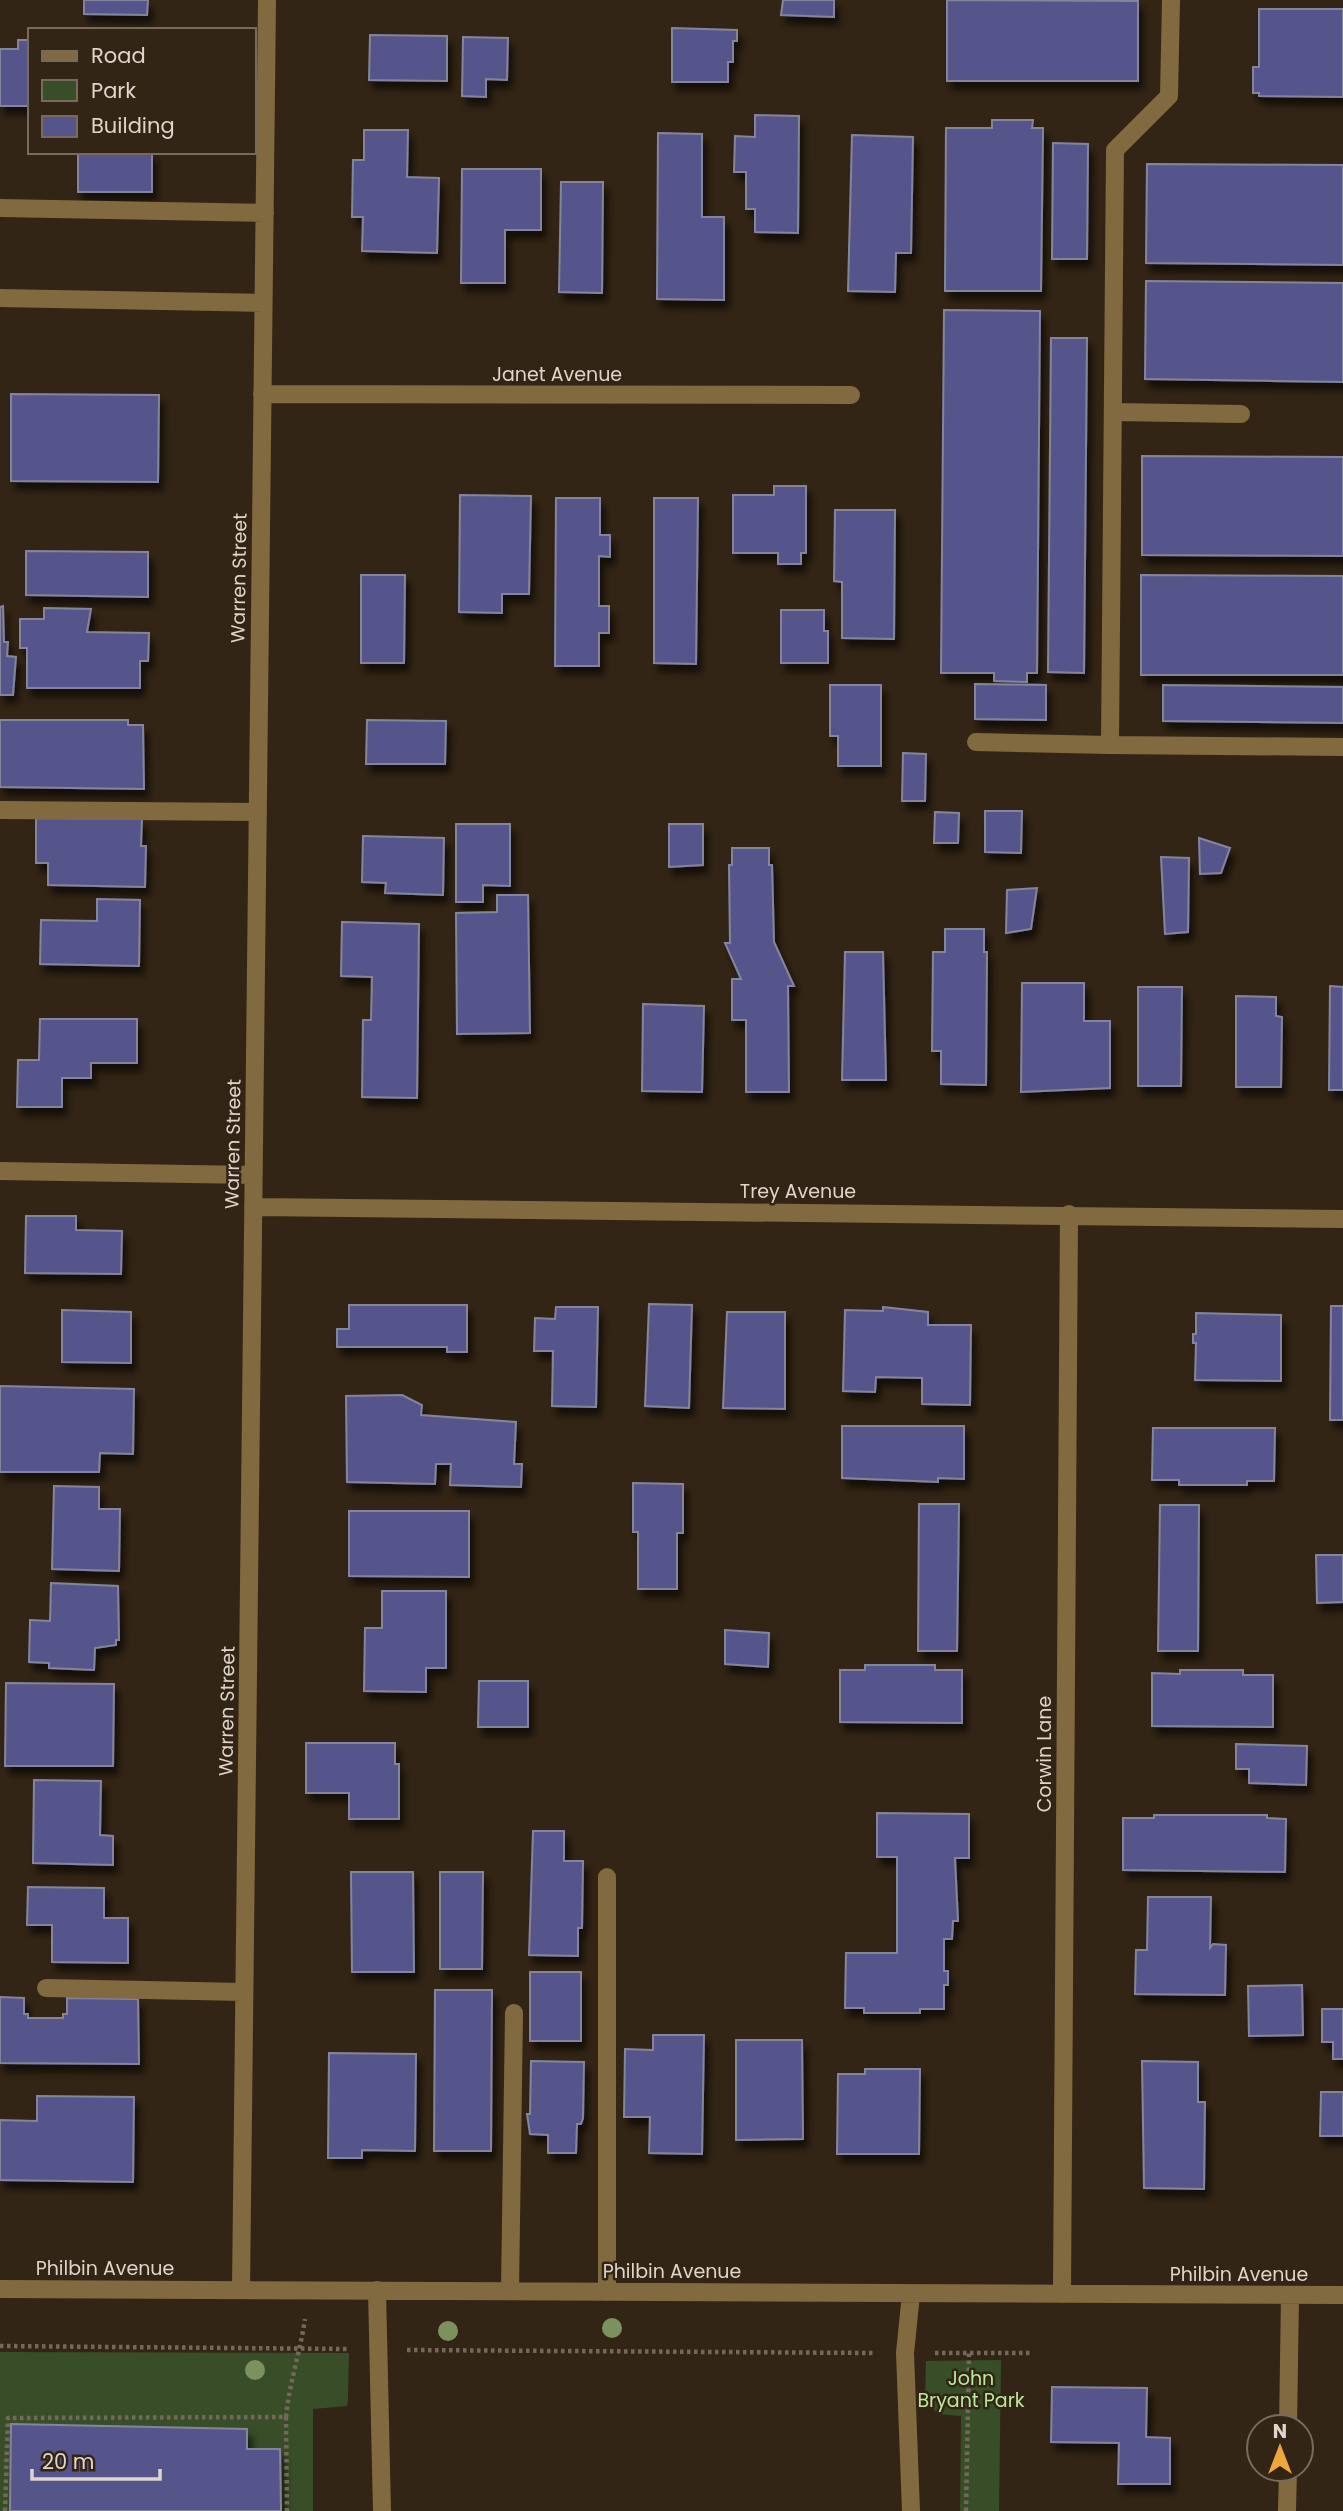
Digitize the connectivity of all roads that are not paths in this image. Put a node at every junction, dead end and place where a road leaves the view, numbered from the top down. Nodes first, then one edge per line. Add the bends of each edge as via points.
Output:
1 (267, 0) edge
2 (1171, 0) edge
3 (0, 208) edge
4 (265, 213) junction
5 (0, 298) edge
6 (264, 303) junction
7 (262, 394) junction
8 (851, 395) dead end
9 (1113, 412) junction
10 (1241, 414) dead end
11 (976, 742) dead end
12 (1110, 744) junction
13 (1343, 747) edge
14 (0, 810) edge
15 (258, 812) junction
16 (0, 1171) edge
17 (253, 1175) junction
18 (253, 1207) junction
19 (1069, 1214) junction
20 (1343, 1219) edge
21 (607, 1877) dead end
22 (46, 1988) dead end
23 (244, 1992) junction
24 (514, 2012) dead end
25 (0, 2289) edge
26 (241, 2289) junction
27 (377, 2290) junction
28 (510, 2291) junction
29 (607, 2291) junction
30 (911, 2294) junction
31 (1062, 2294) junction
32 (1290, 2295) junction
33 (1343, 2295) edge
34 (1288, 2413) edge
35 (1288, 2483) edge
36 (382, 2511) edge
37 (911, 2511) edge
38 (1287, 2511) edge

1 - 4 street, Warren Street
2 - 9 street via 1169,96 1115,150
3 - 4 street
4 - 6 street, Warren Street
5 - 6 street
6 - 7 street, Warren Street
7 - 8 street, Janet Avenue
7 - 15 street, Warren Street
9 - 10 street
9 - 12 street
11 - 12 street
12 - 13 street
14 - 15 street
15 - 17 street, Warren Street
16 - 17 street
17 - 18 street, Warren Street
18 - 19 street, Trey Avenue
18 - 23 street, Warren Street
19 - 20 street, Trey Avenue
19 - 31 street, Corwin Lane
21 - 29 street
22 - 23 street
23 - 26 street, Warren Street
24 - 28 street
25 - 26 street, Philbin Avenue
26 - 27 street, Philbin Avenue
27 - 28 street, Philbin Avenue
27 - 36 street
28 - 29 street, Philbin Avenue
29 - 30 street, Philbin Avenue
30 - 31 street, Philbin Avenue
30 - 37 street via 905,2353
31 - 32 street, Philbin Avenue
32 - 33 street, Philbin Avenue
32 - 34 street
35 - 38 street

